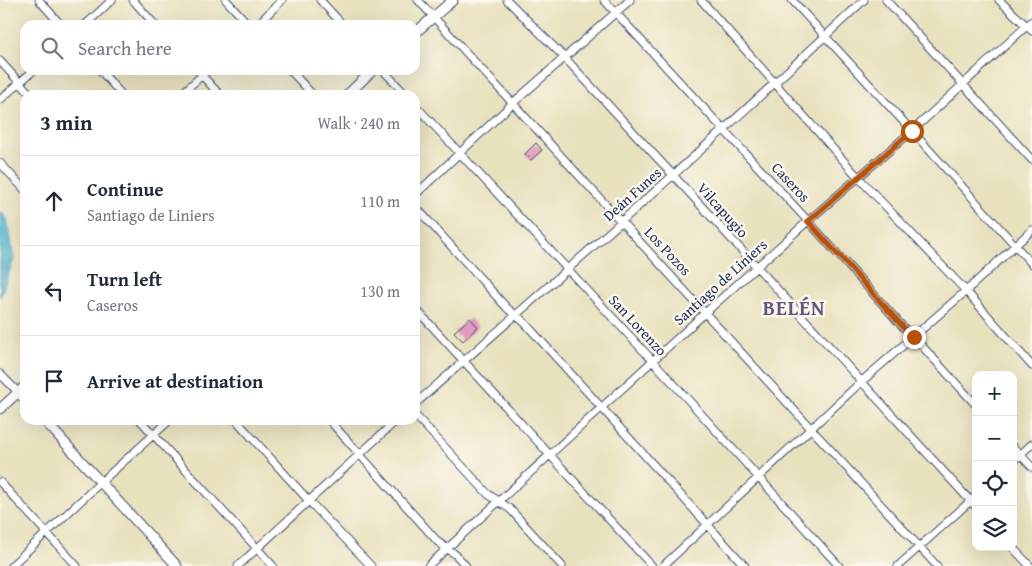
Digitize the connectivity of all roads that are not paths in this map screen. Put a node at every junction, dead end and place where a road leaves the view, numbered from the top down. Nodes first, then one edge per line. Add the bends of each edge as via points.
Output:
1 (39, 0) edge
2 (112, 0) edge
3 (132, 0) edge
4 (226, 0) edge
5 (282, 0) edge
6 (320, 0) edge
7 (418, 0) edge
8 (453, 0) edge
9 (507, 0) edge
10 (604, 0) edge
11 (630, 0) edge
12 (701, 0) edge
13 (792, 0) edge
14 (864, 0) edge
15 (886, 0) edge
16 (999, 0) edge
17 (616, 13) junction
18 (434, 17) junction
19 (57, 20) edge
20 (90, 20) edge
21 (151, 20) edge
22 (244, 20) edge
23 (262, 20) edge
24 (338, 20) edge
25 (1030, 26) edge
26 (420, 29) edge
27 (825, 37) junction
28 (565, 58) junction
29 (0, 60) edge
30 (28, 75) edge
31 (104, 75) edge
32 (199, 75) edge
33 (204, 75) edge
34 (295, 75) edge
35 (368, 75) edge
36 (388, 75) edge
37 (19, 83) junction
38 (774, 83) junction
39 (963, 84) junction
40 (26, 90) edge
41 (118, 90) edge
42 (185, 90) edge
43 (216, 90) edge
44 (308, 90) edge
45 (352, 90) edge
46 (401, 90) edge
47 (0, 100) edge
48 (513, 104) junction
49 (420, 110) edge
50 (724, 130) junction
51 (912, 131) junction
52 (460, 154) junction
53 (1032, 160) edge
54 (0, 163) edge
55 (674, 175) junction
56 (858, 177) junction
57 (20, 185) edge
58 (420, 190) edge
59 (420, 212) edge
60 (808, 221) junction
61 (622, 222) junction
62 (1032, 230) edge
63 (1015, 245) junction
64 (1032, 264) edge
65 (756, 267) junction
66 (568, 269) junction
67 (966, 292) junction
68 (420, 313) edge
69 (705, 313) junction
70 (516, 316) junction
71 (914, 337) junction
72 (464, 361) junction
73 (653, 362) junction
74 (1032, 366) edge
75 (0, 374) edge
76 (861, 382) junction
77 (20, 388) edge
78 (20, 391) edge
79 (420, 400) edge
80 (972, 401) edge
81 (602, 407) junction
82 (0, 409) edge
83 (420, 420) edge
84 (49, 425) edge
85 (144, 425) edge
86 (164, 425) edge
87 (241, 425) edge
88 (333, 425) edge
89 (391, 425) edge
90 (811, 428) junction
91 (153, 435) junction
92 (1032, 444) edge
93 (1017, 451) edge
94 (359, 454) junction
95 (550, 454) junction
96 (1020, 454) junction
97 (1017, 457) edge
98 (1032, 467) edge
99 (758, 477) junction
100 (0, 482) edge
101 (101, 482) junction
102 (309, 500) junction
103 (972, 500) edge
104 (499, 502) junction
105 (972, 504) edge
106 (707, 525) junction
107 (46, 533) junction
108 (920, 547) junction
109 (257, 548) junction
110 (448, 548) junction
111 (1016, 551) edge
112 (11, 566) edge
113 (77, 566) edge
114 (177, 566) edge
115 (238, 566) edge
116 (273, 566) edge
117 (371, 566) edge
118 (428, 566) edge
119 (466, 566) edge
120 (562, 566) edge
121 (652, 566) edge
122 (663, 566) edge
123 (745, 566) edge
124 (840, 566) edge
125 (898, 566) edge
126 (937, 566) edge
127 (1030, 566) edge

1 - 19 street
2 - 20 street
3 - 21 street
4 - 22 street
5 - 23 street
6 - 24 street
7 - 18 street, Los Pozos
8 - 18 main road
9 - 28 street, Vilcapugio
10 - 17 street, Caseros
11 - 17 street
12 - 38 street
13 - 27 street
14 - 27 street, Deán Funes
15 - 39 street
16 - 25 street
17 - 28 street
17 - 50 street, Caseros
18 - 26 main road
18 - 48 street, Los Pozos
25 - 39 street, Santiago de Liniers
27 - 38 street, Deán Funes
27 - 51 street
28 - 48 street
28 - 55 street, Vilcapugio
29 - 37 street
30 - 37 street
31 - 41 street
32 - 42 street
33 - 43 street
34 - 44 street
35 - 45 main road
36 - 46 street
37 - 40 street
37 - 47 street
38 - 50 street, Deán Funes
38 - 56 street
39 - 51 street, Santiago de Liniers
39 - 53 street
48 - 52 street
48 - 61 street, Los Pozos
49 - 52 street, San Lorenzo
50 - 55 street, Deán Funes
50 - 60 street, Caseros
51 - 56 street, Santiago de Liniers
51 - 63 street
52 - 58 street
52 - 66 street, San Lorenzo
54 - 57 street
55 - 61 street, Deán Funes
55 - 65 street, Vilcapugio
56 - 60 street, Santiago de Liniers
56 - 67 street
59 - 70 street
60 - 65 street, Santiago de Liniers
60 - 71 street, Caseros
61 - 66 street, Deán Funes
61 - 69 street, Los Pozos
62 - 63 street
63 - 64 street
63 - 67 street
65 - 69 street, Santiago de Liniers
65 - 76 street, Vilcapugio
66 - 70 street, Deán Funes
66 - 73 street, San Lorenzo
67 - 71 street
67 - 74 street
68 - 72 street
69 - 73 street, Santiago de Liniers
69 - 90 street, Los Pozos
70 - 72 street, Deán Funes
70 - 81 street
71 - 76 street
71 - 80 street, Caseros
72 - 79 street, Deán Funes
72 - 95 street
73 - 81 street, Santiago de Liniers
73 - 99 street, San Lorenzo
75 - 77 street
76 - 90 street
76 - 103 street, Vilcapugio
78 - 82 main road
81 - 95 street, Santiago de Liniers
81 - 106 street
83 - 104 street
84 - 101 main road
85 - 91 street
86 - 91 street
87 - 102 street
88 - 94 street
89 - 94 street
90 - 99 street
90 - 108 street, Los Pozos
91 - 101 street
91 - 109 street
92 - 96 street
93 - 96 street
94 - 102 street
94 - 110 street via 438,542
95 - 104 street, Santiago de Liniers
95 - 121 street
96 - 97 street
96 - 98 street
99 - 106 street
99 - 124 street, San Lorenzo
100 - 107 street
101 - 107 street
101 - 114 main road
102 - 109 street
102 - 117 street
104 - 110 street, Santiago de Liniers
104 - 120 street via 510,509
105 - 108 street
106 - 122 street
106 - 123 street
107 - 112 street
107 - 113 street
108 - 125 street
108 - 126 street, Los Pozos
109 - 115 street
109 - 116 street
110 - 118 street, Santiago de Liniers
110 - 119 street
111 - 127 street

